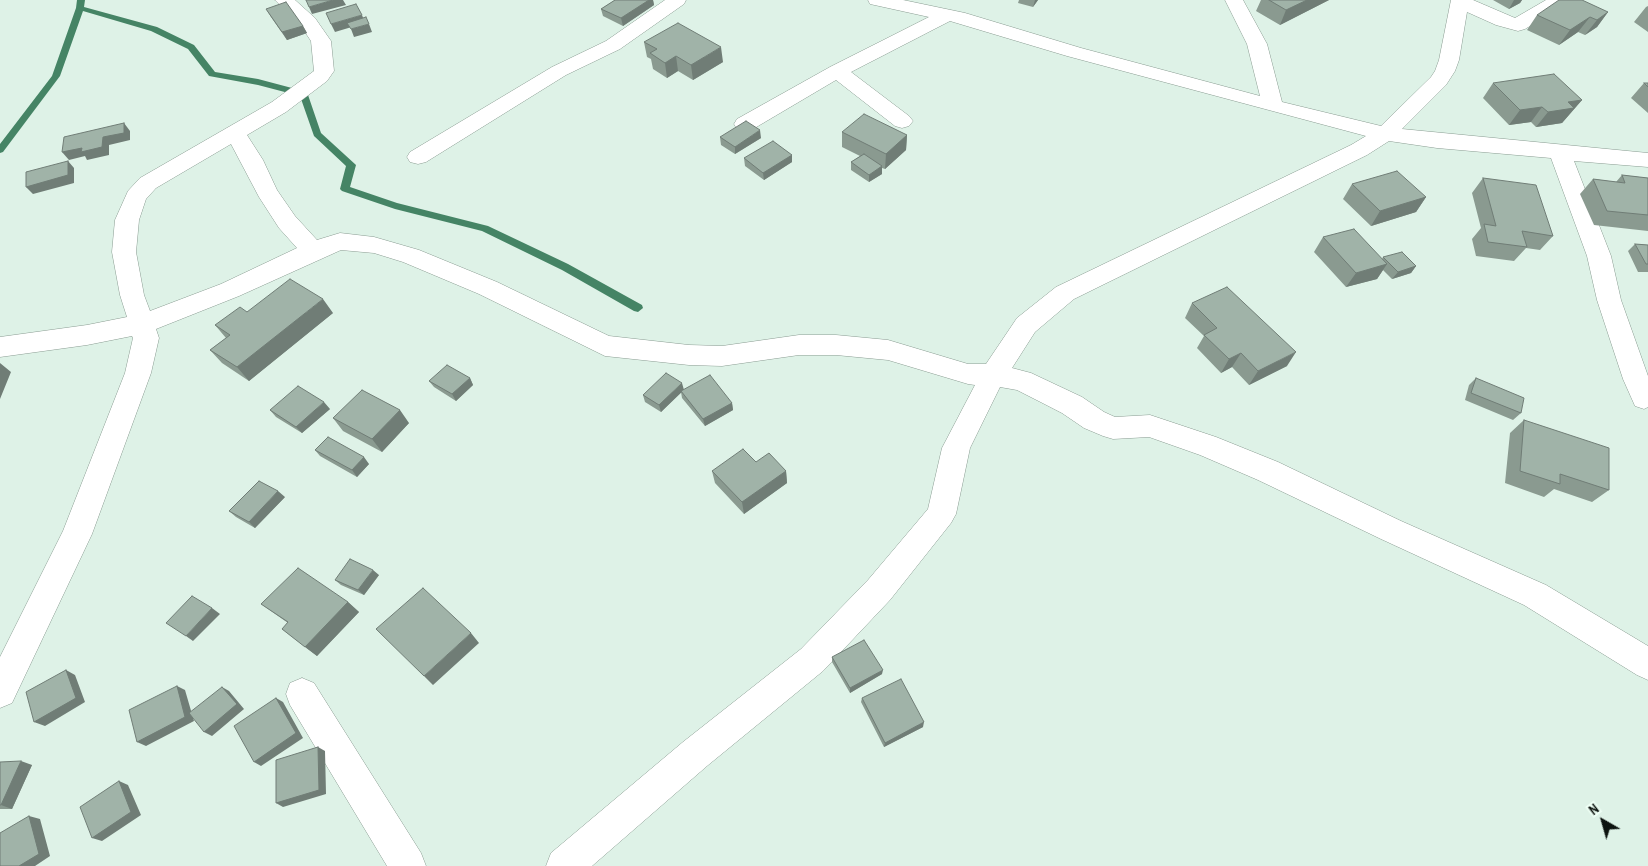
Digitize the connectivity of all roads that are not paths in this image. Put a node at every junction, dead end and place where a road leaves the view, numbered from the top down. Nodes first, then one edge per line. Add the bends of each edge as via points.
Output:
1 (284, 0) edge
2 (678, 0) edge
3 (877, 0) edge
4 (1234, 0) edge
5 (1460, 0) edge
6 (1559, 0) edge
7 (953, 12) edge
8 (836, 71) junction
9 (1273, 106) junction
10 (902, 121) dead end
11 (745, 124) edge
12 (234, 132) junction
13 (1385, 134) junction
14 (1560, 152) junction
15 (418, 157) dead end
16 (1648, 160) edge
17 (313, 251) junction
18 (142, 324) junction
19 (0, 347) edge
20 (992, 375) junction
21 (1644, 398) dead end
22 (1648, 664) edge
23 (0, 692) edge
24 (302, 694) dead end
25 (408, 866) edge
26 (564, 866) edge

1 - 12 street via 308,22 321,41 324,71 279,107
2 - 15 street via 613,45 560,72
3 - 7 street
4 - 9 street via 1256,44
5 - 6 street via 1518,25
5 - 13 street via 1445,72
7 - 8 street
7 - 9 street via 1074,52
8 - 10 street
8 - 11 street
9 - 13 street
12 - 17 street via 267,192 287,222
12 - 18 street via 148,183 136,196 127,220 124,252 132,295
13 - 14 street
13 - 20 street via 1359,150 1065,293 1026,325
14 - 16 street
14 - 21 street
17 - 18 street via 230,290
17 - 20 street via 340,241 353,241 411,256 488,288 605,346 722,356 799,345 836,345 888,350 968,374
18 - 19 street
18 - 23 street via 146,338 144,353 99,477 77,534
20 - 22 street via 1022,380 1113,428 1150,426 1206,444 1268,471 1535,595
20 - 26 street via 956,448 941,514 879,590 812,660
24 - 25 street

